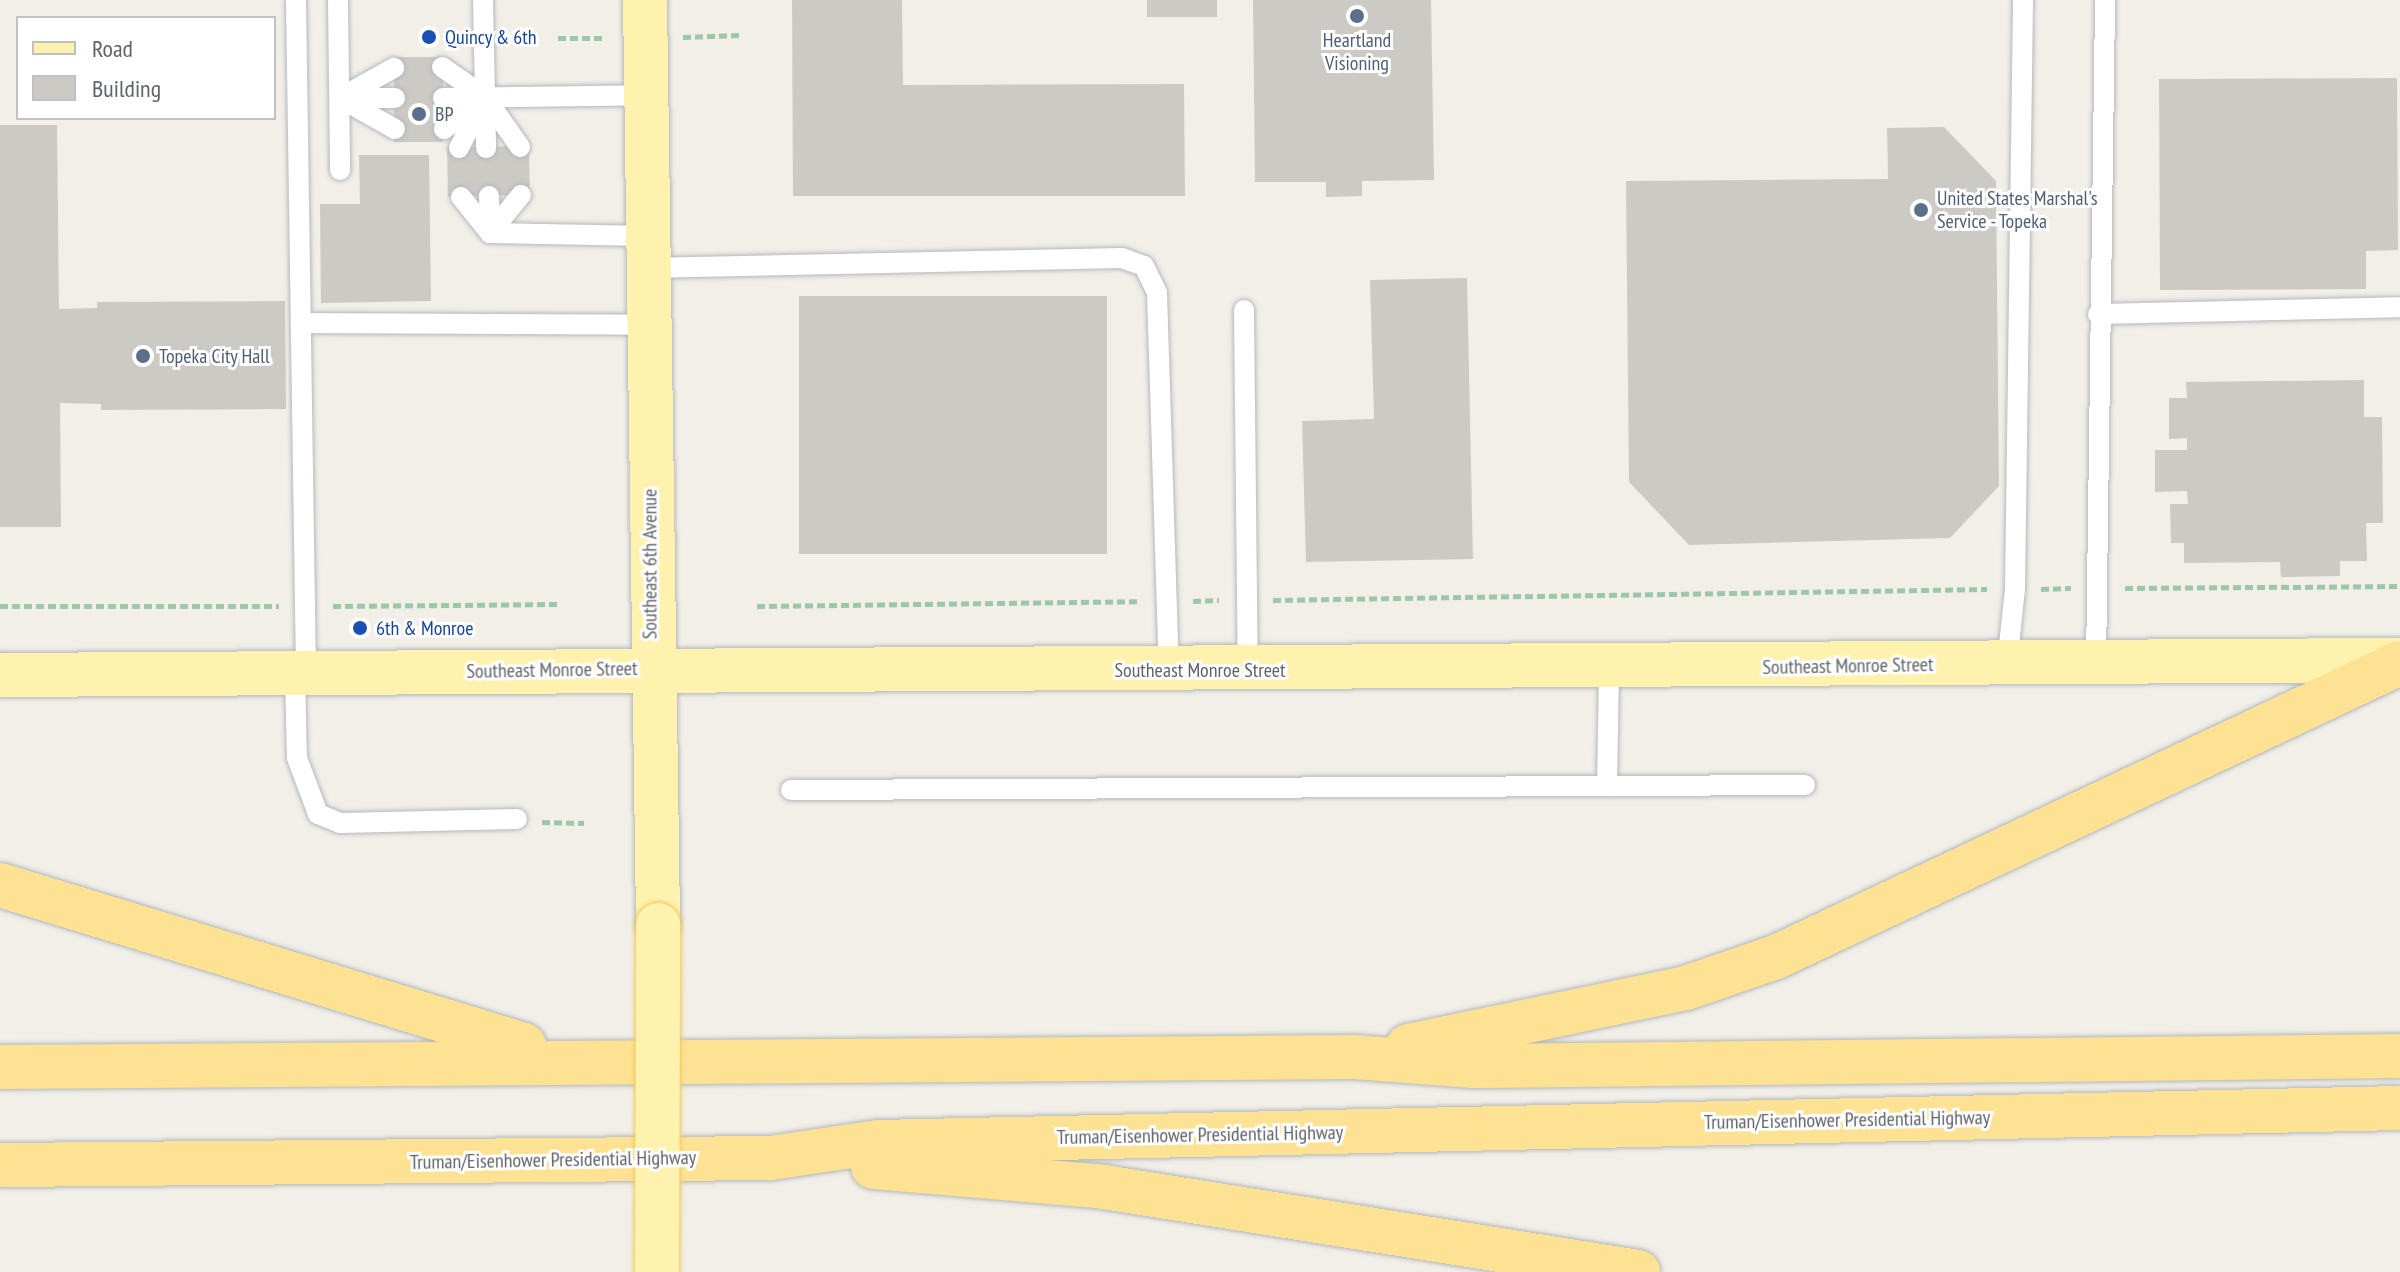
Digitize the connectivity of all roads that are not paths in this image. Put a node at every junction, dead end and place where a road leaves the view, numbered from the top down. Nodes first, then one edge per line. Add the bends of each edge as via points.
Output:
1 (296, 0) edge
2 (338, 0) edge
3 (483, 0) edge
4 (645, 0) edge
5 (2023, 0) edge
6 (2105, 0) edge
7 (442, 67) dead end
8 (394, 68) dead end
9 (646, 95) junction
10 (485, 97) junction
11 (340, 98) junction
12 (395, 98) dead end
13 (443, 98) dead end
14 (395, 129) dead end
15 (444, 129) dead end
16 (520, 147) dead end
17 (459, 148) dead end
18 (486, 148) dead end
19 (340, 170) dead end
20 (521, 195) dead end
21 (489, 196) dead end
22 (461, 197) dead end
23 (490, 233) junction
24 (647, 252) junction
25 (2400, 307) edge
26 (1244, 310) dead end
27 (2098, 314) junction
28 (303, 323) junction
29 (648, 325) junction
30 (2400, 662) edge
31 (2007, 664) junction
32 (2096, 664) junction
33 (651, 669) junction
34 (1609, 669) junction
35 (1169, 670) junction
36 (1248, 670) junction
37 (301, 673) junction
38 (0, 675) edge
39 (1805, 785) dead end
40 (1607, 786) junction
41 (791, 790) dead end
42 (517, 819) road end
43 (0, 885) edge
44 (2400, 1056) edge
45 (1354, 1057) junction
46 (581, 1060) junction
47 (0, 1067) edge
48 (2400, 1108) edge
49 (771, 1158) junction
50 (212, 1164) junction
51 (0, 1165) edge
52 (0, 1194) edge
53 (657, 1272) edge
54 (1638, 1272) edge

1 - 28 lane
2 - 11 lane
3 - 10 lane
4 - 9 main road, Southeast 6th Avenue
5 - 31 lane via 2015,589
6 - 27 lane
7 - 10 lane
8 - 11 lane
9 - 10 lane
9 - 24 main road, Southeast 6th Avenue
10 - 13 lane
10 - 15 lane
10 - 16 lane
10 - 17 lane
10 - 18 lane
11 - 12 lane
11 - 14 lane
11 - 19 lane
20 - 23 lane
21 - 23 lane
22 - 23 lane
23 - 24 lane
24 - 29 main road, Southeast 6th Avenue
24 - 35 lane via 1122,258 1144,266 1157,293
25 - 27 lane
26 - 36 lane
27 - 32 lane via 2092,588
28 - 29 lane
28 - 37 lane
29 - 33 main road, Southeast 6th Avenue
30 - 32 main road, Southeast Monroe Street
30 - 45 highway via 1776,957 1673,991
31 - 32 main road, Southeast Monroe Street
31 - 34 main road, Southeast Monroe Street
33 - 35 main road, Southeast Monroe Street
33 - 37 main road, Southeast Monroe Street
33 - 53 main road, Southeast 6th Avenue, bridge via 658,925
34 - 36 main road, Southeast Monroe Street
34 - 40 lane
35 - 36 main road, Southeast Monroe Street
37 - 38 main road, Southeast Monroe Street
37 - 42 lane via 297,758 318,814 340,823
39 - 40 lane
40 - 41 lane
43 - 46 highway via 344,995
44 - 45 highway via 1475,1066
45 - 46 highway
46 - 47 highway
48 - 49 highway, Truman/Eisenhower Presidential Highway via 878,1142
49 - 50 highway, Truman/Eisenhower Presidential Highway
49 - 54 highway via 1104,1187
50 - 51 highway, Truman/Eisenhower Presidential Highway
50 - 52 highway

